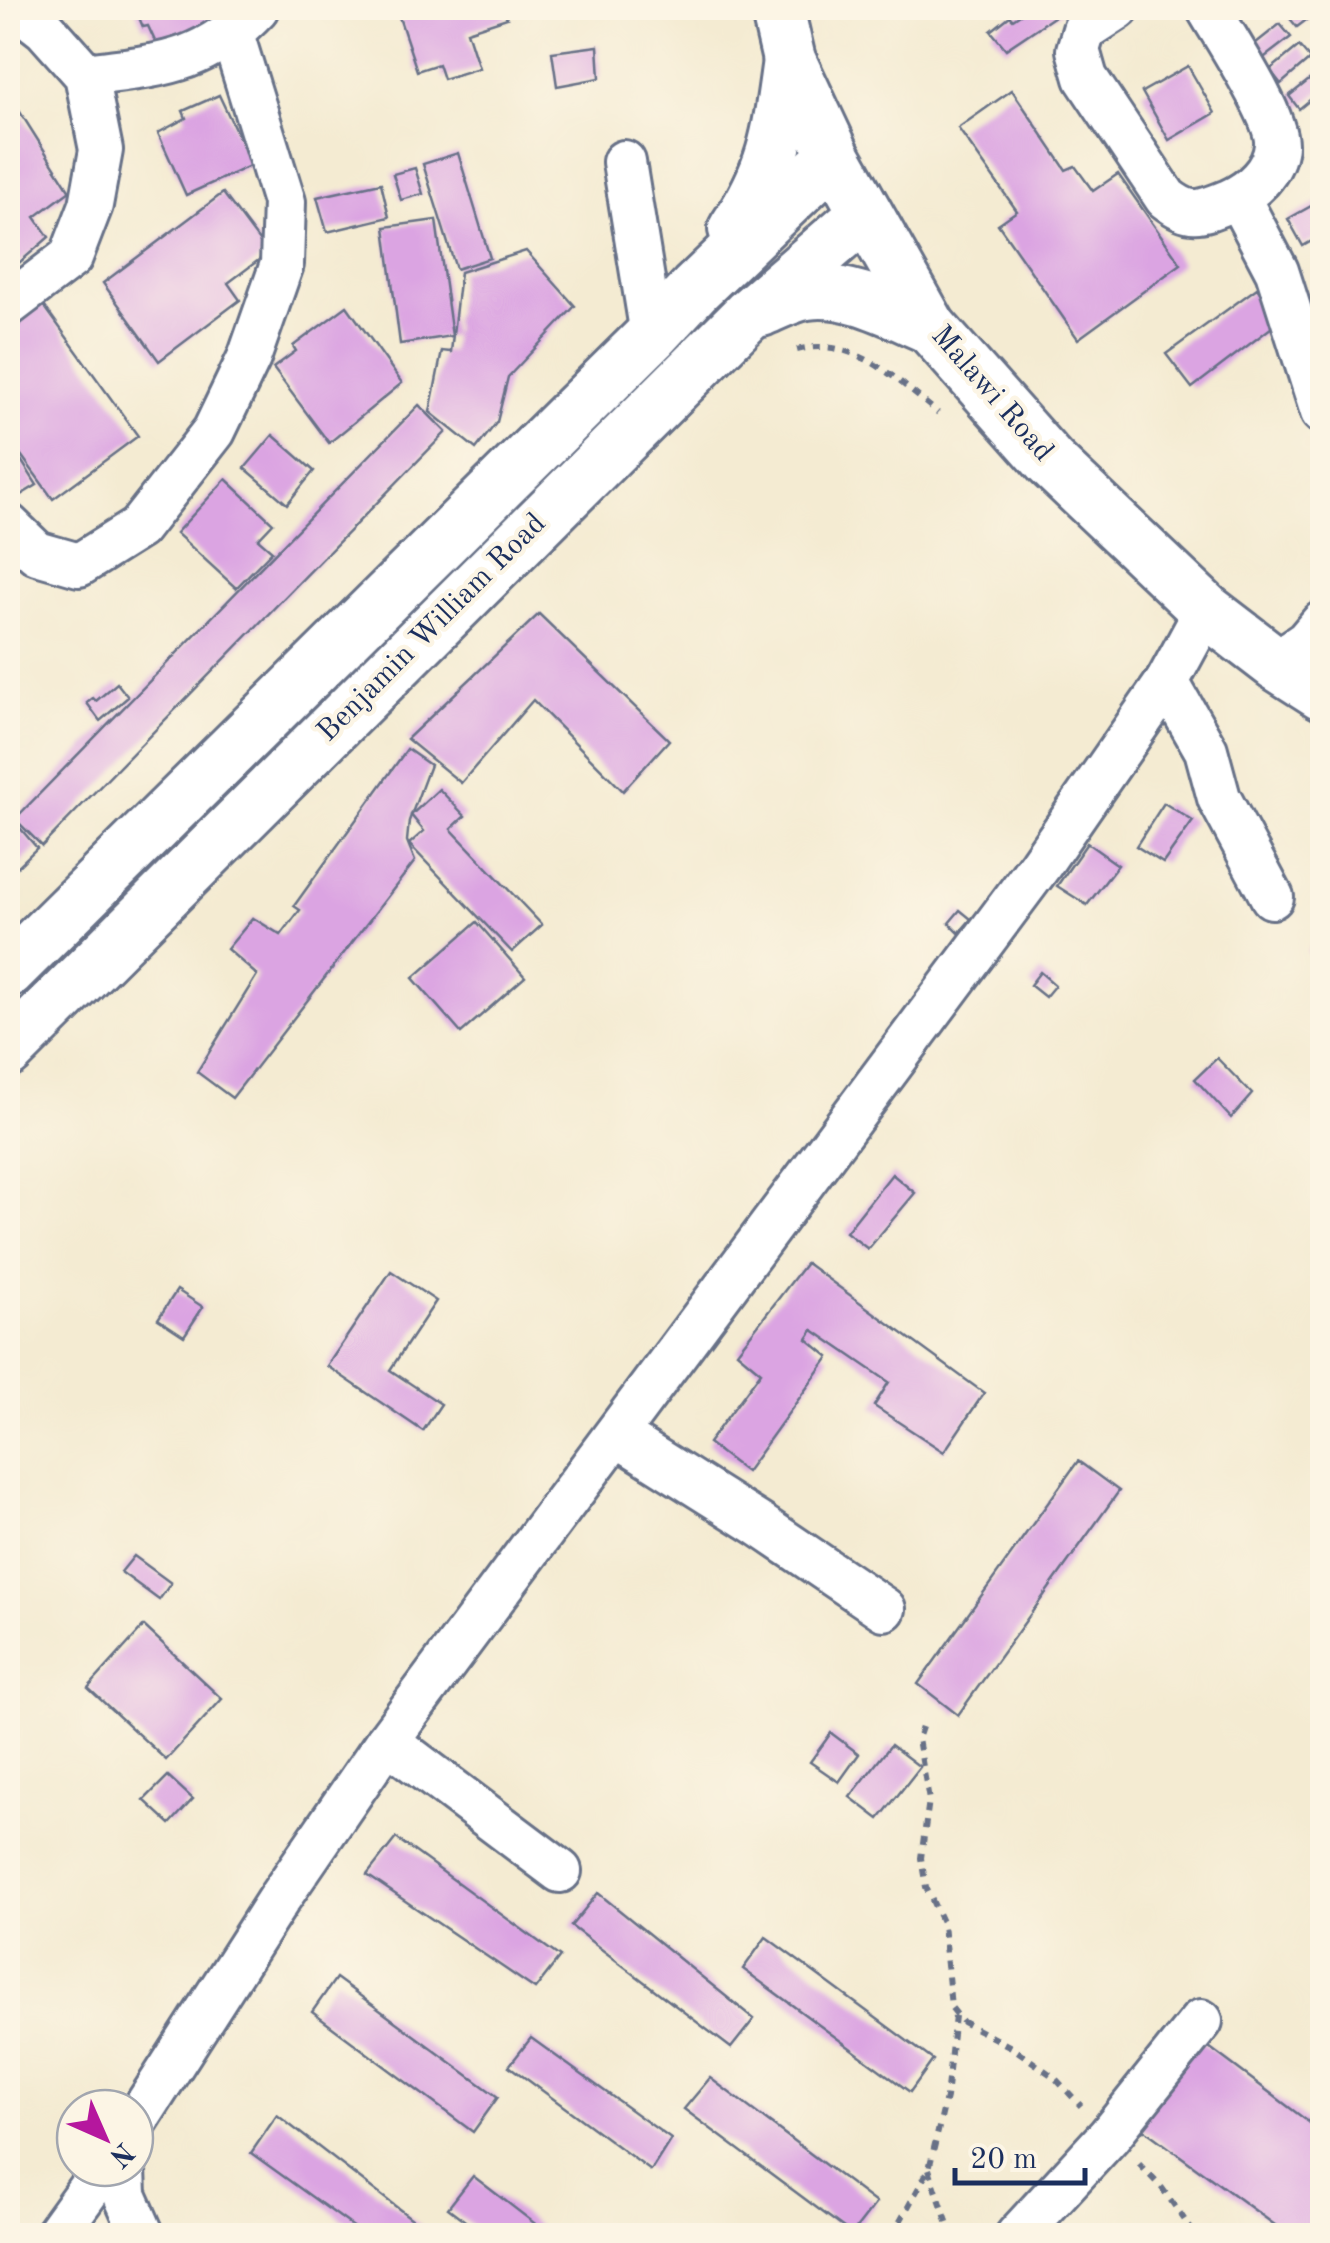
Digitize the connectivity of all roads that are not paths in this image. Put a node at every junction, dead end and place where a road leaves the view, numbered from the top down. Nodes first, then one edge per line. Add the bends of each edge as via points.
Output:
1 (18, 8) edge
2 (777, 8) edge
3 (1118, 8) edge
4 (1208, 8) edge
5 (244, 21) edge
6 (789, 60) junction
7 (86, 76) junction
8 (834, 156) junction
9 (624, 162) dead end
10 (1238, 197) junction
11 (865, 214) junction
12 (695, 289) junction
13 (8, 304) edge
14 (748, 315) junction
15 (930, 326) junction
16 (652, 335) junction
17 (1322, 412) edge
18 (8, 526) edge
19 (1206, 610) junction
20 (1322, 623) edge
21 (1275, 663) junction
22 (1168, 682) junction
23 (1322, 693) edge
24 (1272, 897) dead end
25 (8, 971) edge
26 (8, 1051) edge
27 (617, 1435) junction
28 (884, 1609) dead end
29 (386, 1741) junction
30 (560, 1871) dead end
31 (1201, 2021) dead end
32 (155, 2092) edge
33 (90, 2188) edge
34 (124, 2188) edge
35 (55, 2236) edge
36 (143, 2236) edge
37 (1017, 2236) edge

1 - 7 street
2 - 6 main road, Malawi Road
3 - 10 street via 1084,30 1078,50 1086,78 1178,208 1199,213
4 - 10 street via 1270,118 1276,144 1268,173
5 - 7 street via 174,63
5 - 18 street via 284,202 282,264 250,358 214,431 138,528 80,564 37,553
6 - 8 main road, Malawi Road
6 - 12 main road via 777,144 759,192
7 - 13 street via 101,150 91,205 71,257
8 - 11 main road, Malawi Road
8 - 12 main road, Benjamin William Road
9 - 16 street
10 - 17 street via 1277,271
11 - 14 main road, Benjamin William Road
11 - 15 main road, Malawi Road
12 - 16 main road, Benjamin William Road
14 - 15 main road via 803,293 830,292
14 - 26 main road, Benjamin William Road
15 - 19 main road, Malawi Road via 1050,462
16 - 25 main road, Benjamin William Road
19 - 21 main road, Malawi Road
19 - 22 street
20 - 21 street
21 - 23 main road, Malawi Road
22 - 24 street
22 - 27 street
27 - 28 street
27 - 29 street
29 - 30 street
29 - 32 street
31 - 37 street
33 - 35 street
34 - 36 street

